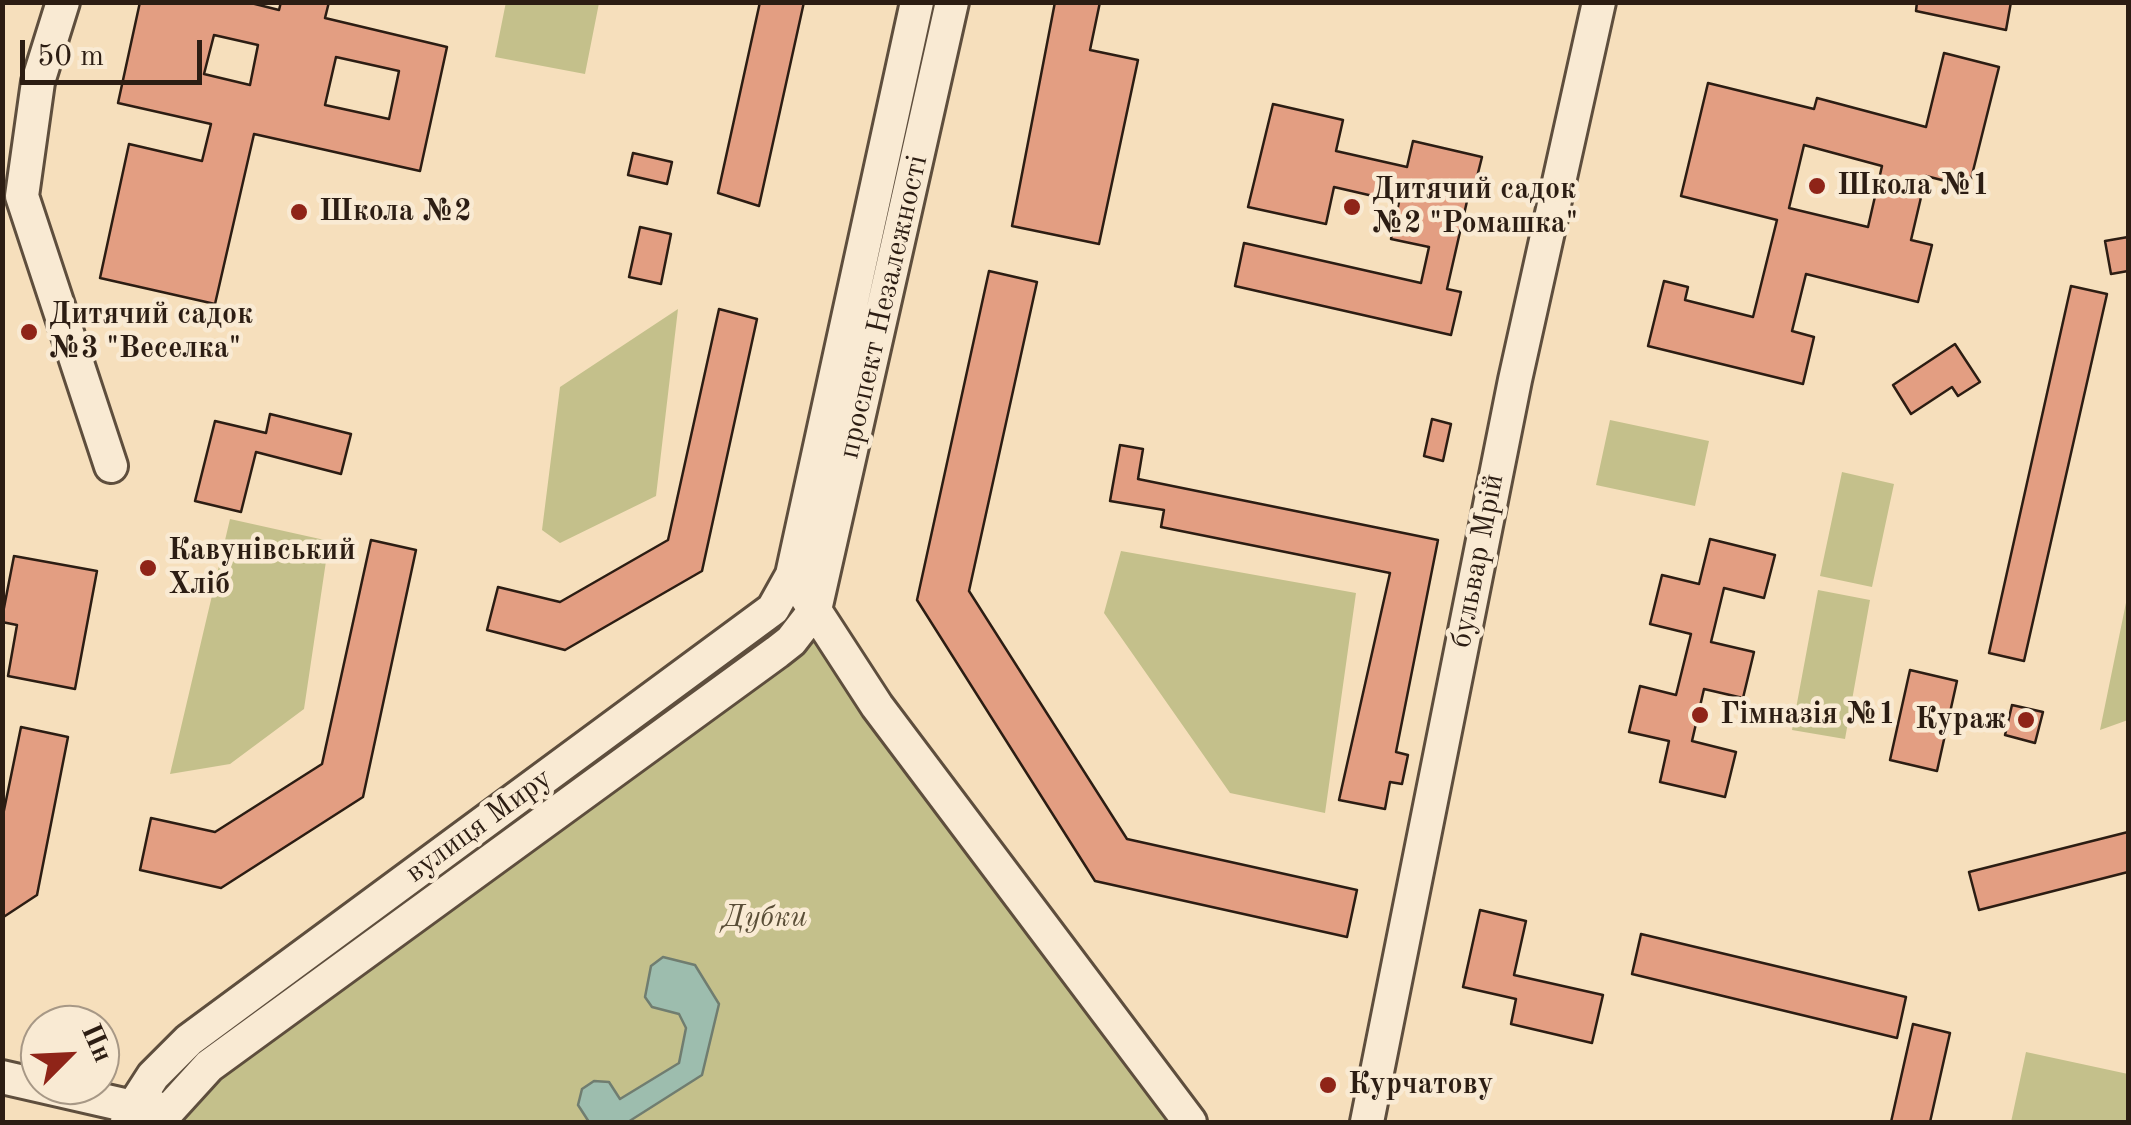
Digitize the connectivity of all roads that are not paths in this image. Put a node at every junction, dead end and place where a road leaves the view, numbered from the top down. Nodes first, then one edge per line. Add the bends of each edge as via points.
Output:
1 (62, 2) edge
2 (917, 2) edge
3 (952, 2) edge
4 (1599, 2) edge
5 (111, 466) dead end
6 (792, 575) junction
7 (814, 610) junction
8 (2, 1077) edge
9 (147, 1114) edge
10 (1190, 1122) edge
11 (1368, 1122) edge

1 - 5 street via 38,82 22,196
2 - 6 street, проспект Незалежності
3 - 7 street, проспект Незалежності
4 - 11 street, бульвар Мрій via 1515,380
6 - 7 street
6 - 9 street, вулиця Миру via 764,617 190,1040 152,1076
7 - 9 street, вулиця Миру via 777,652
7 - 10 street via 877,706
8 - 9 street

